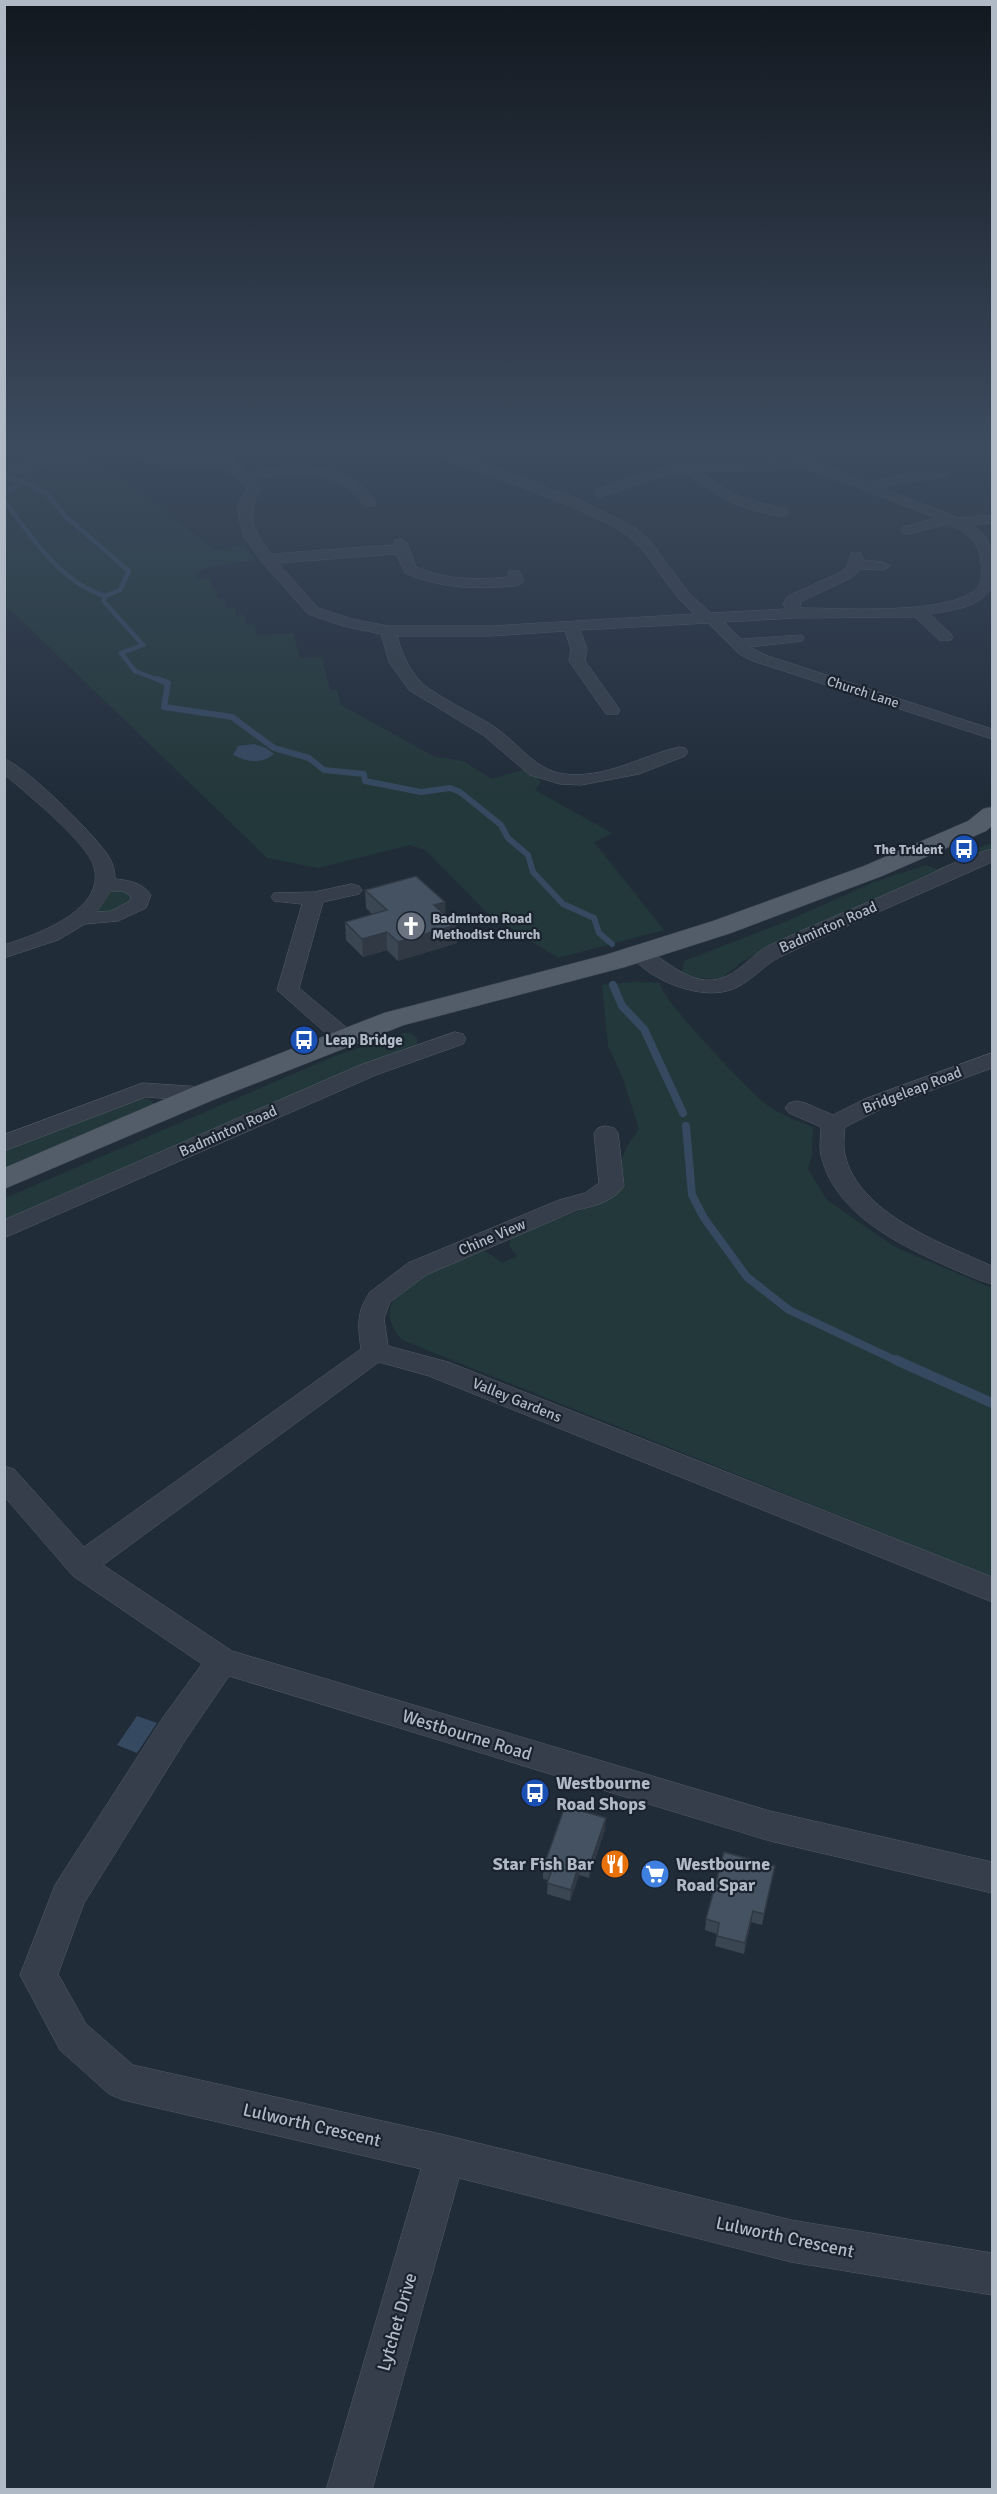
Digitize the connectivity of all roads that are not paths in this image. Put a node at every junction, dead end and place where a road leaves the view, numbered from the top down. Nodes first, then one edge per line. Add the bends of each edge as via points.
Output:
1 (273, 565) edge
2 (408, 565) edge
3 (661, 565) edge
4 (855, 565) edge
5 (989, 565) edge
6 (514, 574) dead end
7 (988, 591) edge
8 (795, 612) junction
9 (919, 612) junction
10 (711, 620) junction
11 (571, 626) junction
12 (388, 631) junction
13 (936, 635) dead end
14 (796, 638) dead end
15 (737, 644) junction
16 (612, 710) dead end
17 (993, 734) edge
18 (679, 752) dead end
19 (4, 764) edge
20 (560, 779) junction
21 (542, 793) dead end
22 (987, 822) edge
23 (993, 855) edge
24 (105, 885) junction
25 (352, 890) dead end
26 (281, 897) dead end
27 (314, 898) junction
28 (79, 917) junction
29 (4, 952) edge
30 (639, 953) junction
31 (345, 1038) junction
32 (454, 1039) dead end
33 (993, 1060) edge
34 (202, 1094) junction
35 (797, 1108) dead end
36 (833, 1124) junction
37 (606, 1133) dead end
38 (4, 1144) edge
39 (4, 1180) edge
40 (4, 1230) edge
41 (993, 1276) edge
42 (375, 1352) junction
43 (9, 1487) edge
44 (81, 1565) junction
45 (993, 1590) edge
46 (222, 1661) junction
47 (993, 1878) edge
48 (445, 2156) junction
49 (993, 2274) edge
50 (350, 2490) edge

1 - 12 street via 313,611
2 - 6 street via 410,570 464,584 517,581
3 - 10 street, Church Lane via 684,596
4 - 8 street via 846,575 793,599
5 - 7 street
7 - 9 street via 955,605
8 - 9 street
8 - 10 street
9 - 13 street
10 - 11 street
10 - 15 street, Church Lane
11 - 12 street
11 - 16 street via 579,649 577,661
12 - 20 street via 397,662 415,686 489,731 536,771
14 - 15 street
15 - 17 street, Church Lane via 759,658
18 - 20 street via 654,756 633,770 607,777
19 - 24 street via 91,846 104,866
20 - 21 street
22 - 30 main road via 873,871
23 - 30 street, Badminton Road via 773,952 738,979 720,986 692,985 664,972
24 - 28 street
24 - 28 street via 135,889 141,895 139,904 127,913 108,918
25 - 27 street
26 - 27 street
27 - 31 street via 288,990
28 - 29 street via 57,933
30 - 31 main road via 394,1019
31 - 34 main road
32 - 40 street, Badminton Road via 368,1070
33 - 36 street, Bridgeleap Road via 874,1103
34 - 38 street via 143,1090
34 - 39 main road
35 - 36 street
36 - 41 street via 832,1155 844,1183 856,1198 911,1239
37 - 42 street, Chine View via 612,1186 594,1198 568,1205 417,1269 379,1298 371,1318
42 - 44 street
42 - 45 street, Valley Gardens via 438,1369
43 - 44 street, Westbourne Road
44 - 46 street, Westbourne Road
46 - 47 street, Westbourne Road via 770,1826
46 - 48 street, Lulworth Crescent via 68,1896 39,1975 73,2037 123,2081
48 - 49 street, Lulworth Crescent via 791,2241
48 - 50 street, Lytchet Drive

